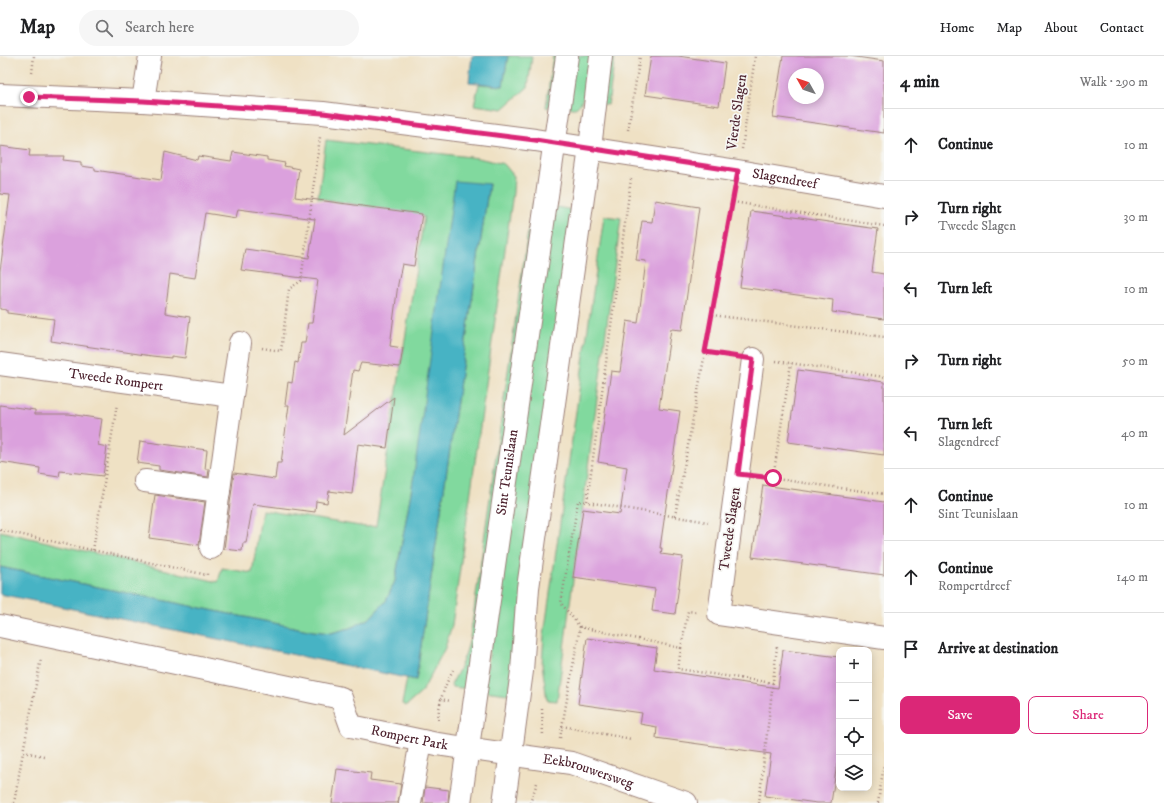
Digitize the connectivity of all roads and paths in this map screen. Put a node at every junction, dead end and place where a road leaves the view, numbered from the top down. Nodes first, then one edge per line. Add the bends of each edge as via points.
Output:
1 (150, 56) edge
2 (567, 56) edge
3 (601, 56) edge
4 (640, 56) edge
5 (755, 56) edge
6 (0, 95) edge
7 (143, 101) junction
8 (323, 113) junction
9 (555, 143) junction
10 (590, 148) junction
11 (629, 155) junction
12 (738, 171) junction
13 (884, 196) edge
14 (733, 202) junction
15 (884, 226) edge
16 (712, 315) junction
17 (884, 337) edge
18 (240, 343) joint
19 (705, 352) junction
20 (753, 359) junction
21 (791, 363) junction
22 (0, 364) edge
23 (884, 377) edge
24 (121, 382) junction
25 (232, 396) junction
26 (738, 474) junction
27 (773, 478) junction
28 (145, 481) dead end
29 (219, 491) junction
30 (884, 494) edge
31 (587, 502) junction
32 (675, 516) junction
33 (730, 526) junction
34 (0, 530) edge
35 (211, 548) joint
36 (93, 550) junction
37 (719, 614) junction
38 (780, 622) junction
39 (0, 626) edge
40 (580, 627) junction
41 (46, 635) junction
42 (884, 638) edge
43 (681, 648) junction
44 (773, 683) junction
45 (562, 726) junction
46 (631, 739) dead end
47 (421, 741) junction
48 (468, 748) junction
49 (23, 752) junction
50 (510, 755) junction
51 (44, 756) dead end
52 (556, 760) junction
53 (884, 764) edge
54 (14, 803) edge
55 (410, 803) edge
56 (460, 803) edge
57 (504, 803) edge
58 (686, 803) edge
59 (759, 803) edge
60 (878, 803) edge

1 - 7 street
2 - 9 street, Sint Teunislaan
3 - 10 street
4 - 11 path
5 - 12 path, Vierde Slagen
6 - 7 street
7 - 8 street
8 - 9 street
8 - 18 path via 301,281 289,289 281,351
9 - 10 street
9 - 48 street, Sint Teunislaan
10 - 11 street, Slagendreef
10 - 50 street via 528,588 522,671
11 - 12 street, Slagendreef
11 - 31 path
12 - 13 street, Slagendreef
12 - 14 path, Vierde Slagen
14 - 15 path
14 - 16 path, Vierde Slagen
16 - 17 path
16 - 19 path, Vierde Slagen
18 - 25 street
19 - 20 path
19 - 32 path, Vierde Slagen
20 - 21 path
20 - 26 street, Tweede Slagen
21 - 23 path
21 - 27 path
22 - 24 street, Tweede Rompert
24 - 25 street, Tweede Rompert
24 - 36 path
25 - 29 street
26 - 27 path
26 - 33 street, Tweede Slagen
27 - 30 path
28 - 29 street
29 - 35 street
31 - 32 path
31 - 40 path via 578,501 561,603
32 - 33 path
33 - 37 street, Tweede Slagen
34 - 36 path
35 - 36 path via 207,575
37 - 38 street
37 - 43 path via 688,611
38 - 42 street
38 - 44 path
39 - 41 street
40 - 43 path
40 - 45 path
41 - 47 street, Rompert Park via 341,698 351,726
41 - 49 path
43 - 44 path via 678,669
44 - 59 path
45 - 46 path
45 - 52 path
47 - 48 street, Rompert Park
47 - 55 street
48 - 50 street, Rompert Park
48 - 56 street, Sint Teunislaan
49 - 51 path
49 - 54 path
50 - 52 street, Eekbrouwersweg
50 - 57 street
52 - 58 street, Eekbrouwersweg via 572,763
53 - 60 path

